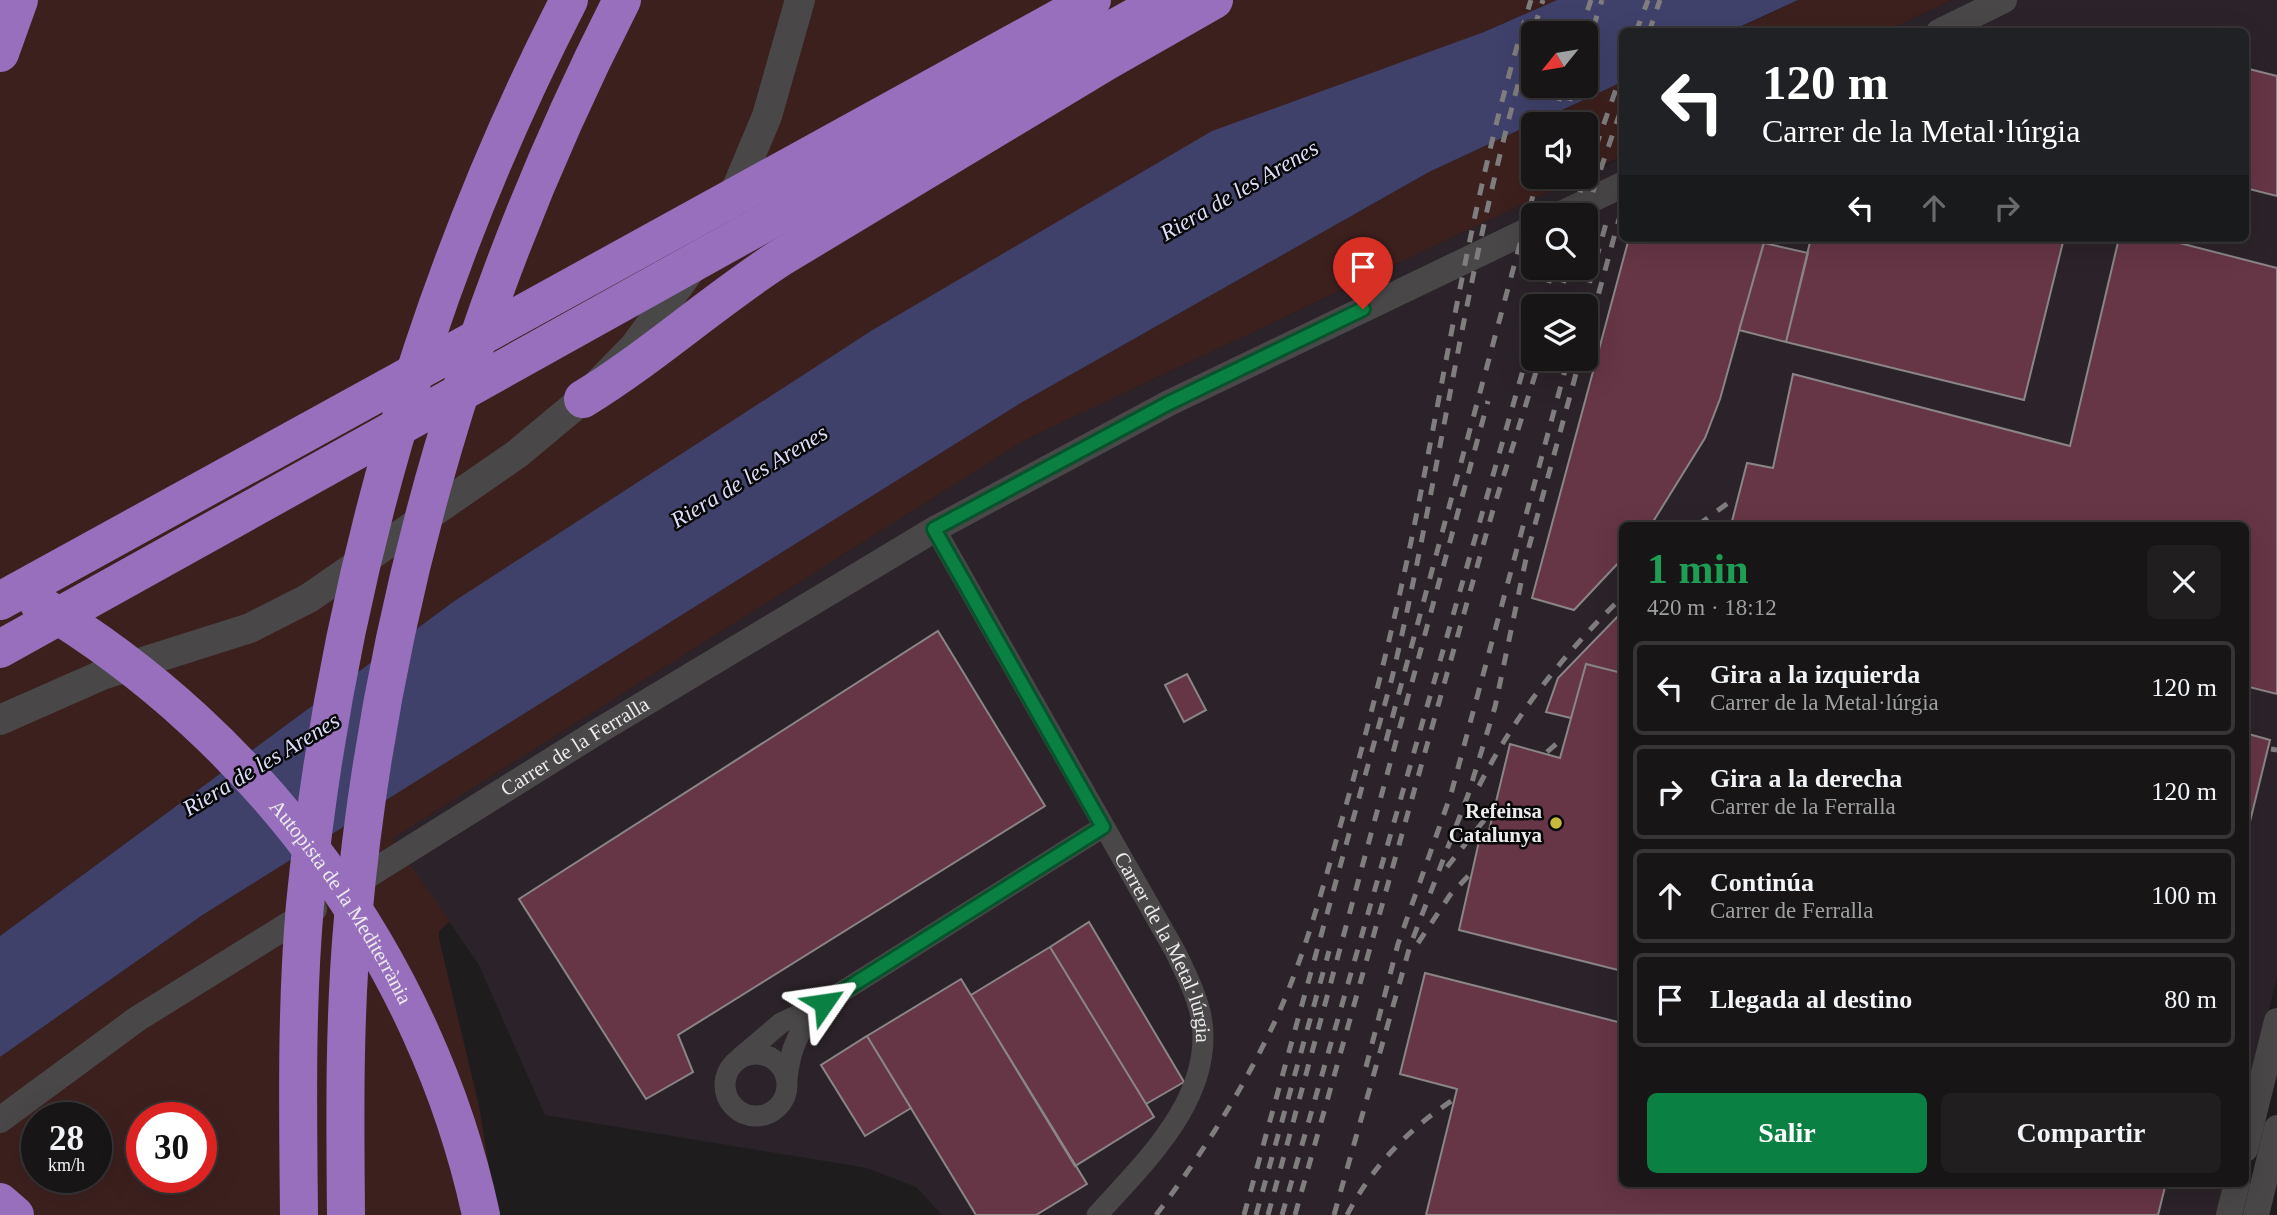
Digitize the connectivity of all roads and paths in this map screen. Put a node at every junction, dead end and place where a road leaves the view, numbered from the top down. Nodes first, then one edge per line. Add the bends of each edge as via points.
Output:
1 (19, 0) edge
2 (569, 0) edge
3 (622, 0) edge
4 (800, 0) edge
5 (1092, 0) edge
6 (1165, 0) edge
7 (1214, 0) edge
8 (2004, 0) edge
9 (1947, 28) edge
10 (0, 53) edge
11 (1619, 186) edge
12 (1584, 203) edge
13 (1521, 234) edge
14 (583, 399) junction
15 (934, 529) junction
16 (0, 582) edge
17 (0, 601) edge
18 (0, 649) edge
19 (0, 720) edge
20 (1103, 827) junction
21 (824, 1003) junction
22 (2277, 1021) edge
23 (741, 1057) junction
24 (787, 1079) junction
25 (0, 1121) edge
26 (2277, 1128) edge
27 (2249, 1133) edge
28 (2236, 1187) edge
29 (0, 1202) edge
30 (15, 1215) edge
31 (299, 1215) edge
32 (346, 1215) edge
33 (481, 1215) edge
34 (1097, 1215) edge
35 (2229, 1215) edge
36 (2256, 1215) edge

1 - 10 highway
2 - 31 highway via 504,141 446,286 392,441 354,594 332,701 305,909
3 - 32 highway via 571,106 512,248 454,404 415,544 377,731 353,918 347,1019
4 - 14 main road via 754,151 713,235 662,311
5 - 17 highway
6 - 18 highway
7 - 14 highway via 780,258 657,351
8 - 9 street
11 - 12 street
13 - 15 street, Carrer de la Ferralla via 1169,403
14 - 19 main road via 463,494 299,604 250,628 102,675
15 - 20 street, Carrer de la Metal·lúrgia
15 - 25 street, Carrer de la Ferralla via 597,732 137,1019
16 - 33 highway, Autopista de la Mediterrània via 65,620 159,689 248,773 307,844 383,958 423,1040 456,1123
20 - 21 street
20 - 34 street, Carrer de la Metal·lúrgia via 1188,978 1203,1038 1198,1071 1179,1115 1153,1154
21 - 23 street via 780,1023
21 - 24 street via 798,1033
22 - 27 street
23 - 24 street via 770,1056
23 - 24 street via 725,1083 726,1094 738,1111 758,1116 778,1108 788,1089
26 - 36 street
28 - 35 street
29 - 30 highway

